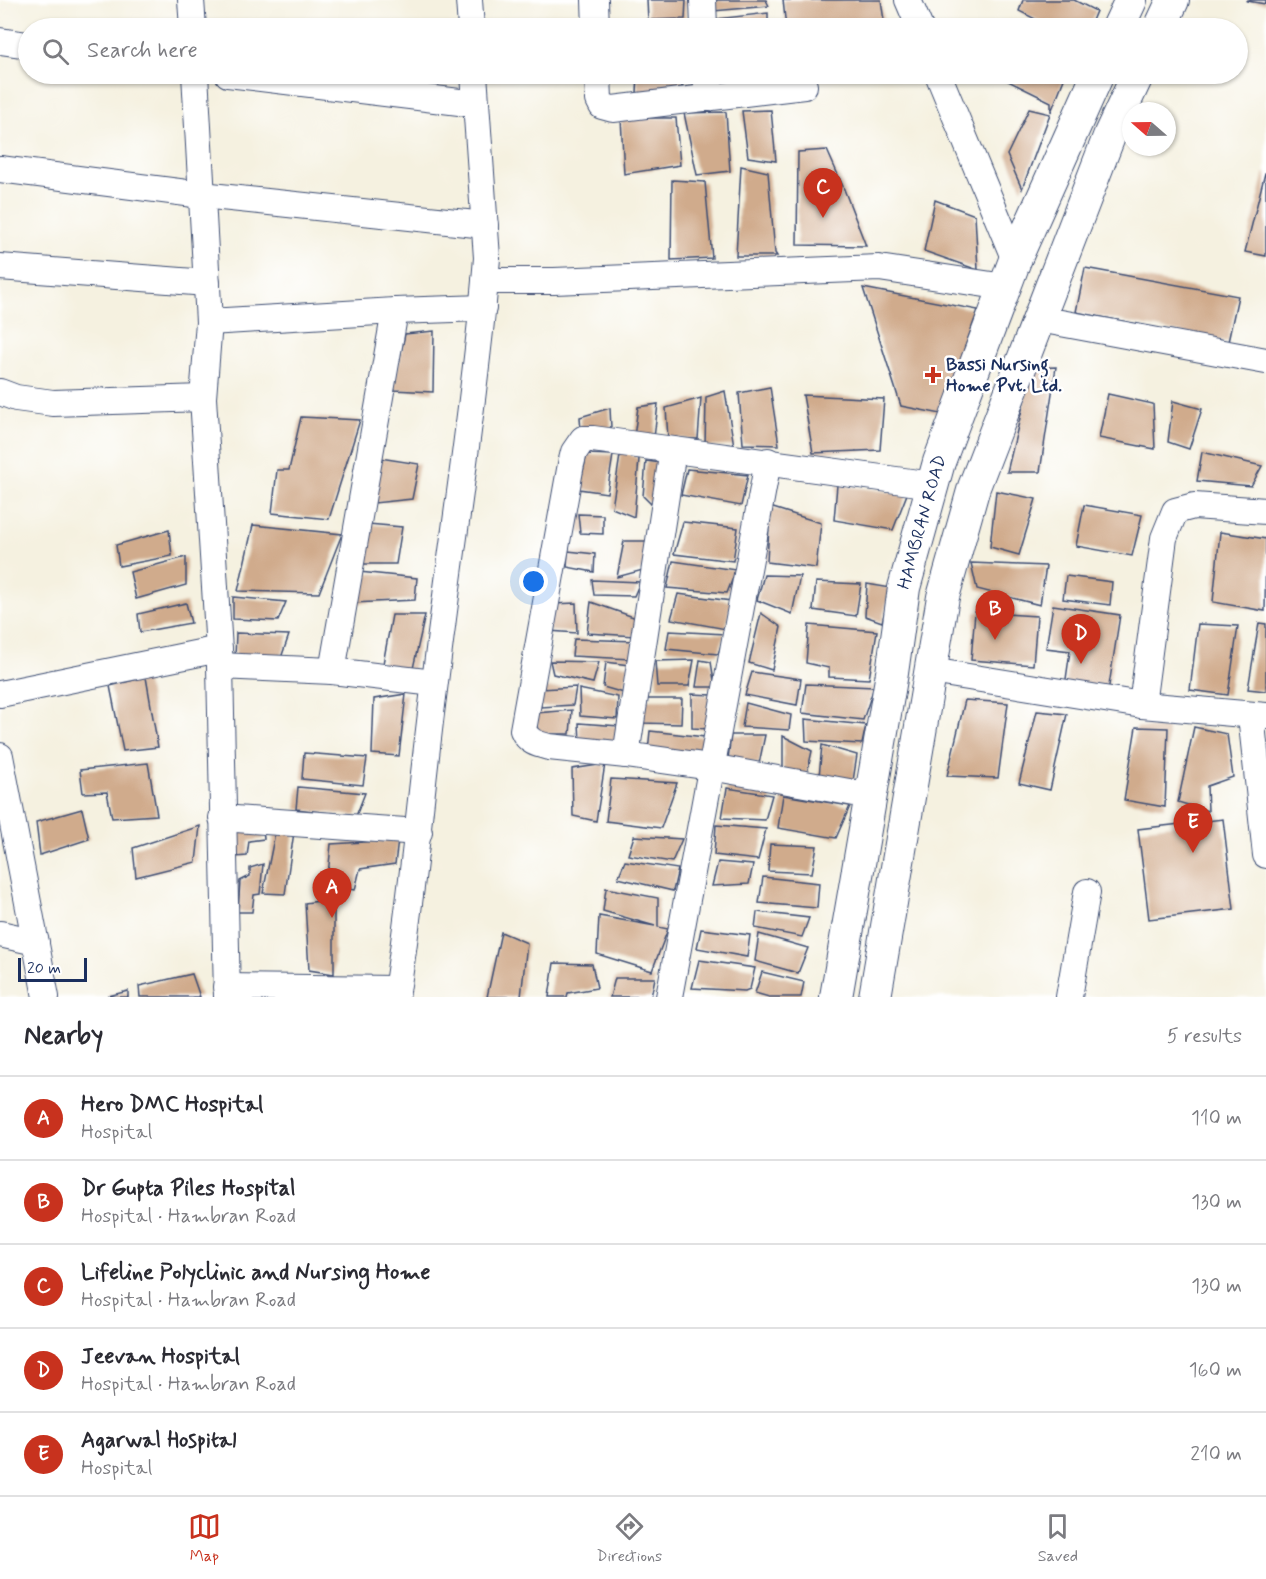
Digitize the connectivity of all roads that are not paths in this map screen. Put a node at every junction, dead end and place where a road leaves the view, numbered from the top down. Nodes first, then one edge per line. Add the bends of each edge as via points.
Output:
1 (191, 0) edge
2 (469, 0) edge
3 (595, 0) edge
4 (703, 0) edge
5 (908, 0) edge
6 (1131, 0) edge
7 (1173, 0) edge
8 (192, 18) edge
9 (470, 18) edge
10 (596, 18) edge
11 (704, 18) edge
12 (916, 18) edge
13 (1123, 18) edge
14 (1165, 18) edge
15 (0, 41) edge
16 (18, 44) edge
17 (196, 84) edge
18 (311, 84) edge
19 (475, 84) edge
20 (598, 84) edge
21 (942, 84) edge
22 (1094, 84) edge
23 (1133, 84) edge
24 (707, 86) edge
25 (804, 86) dead end
26 (476, 104) junction
27 (0, 169) edge
28 (202, 195) junction
29 (484, 225) junction
30 (0, 267) edge
31 (1010, 273) junction
32 (494, 281) junction
33 (207, 283) junction
34 (483, 308) junction
35 (395, 311) junction
36 (1040, 319) junction
37 (209, 322) junction
38 (1266, 361) edge
39 (0, 392) edge
40 (203, 398) junction
41 (673, 450) junction
42 (768, 461) junction
43 (933, 485) junction
44 (1266, 511) edge
45 (219, 658) junction
46 (332, 671) junction
47 (931, 671) junction
48 (434, 683) junction
49 (0, 694) edge
50 (1142, 705) junction
51 (1259, 716) edge
52 (626, 755) junction
53 (1, 765) edge
54 (711, 767) junction
55 (871, 796) junction
56 (222, 818) junction
57 (418, 832) junction
58 (1266, 855) edge
59 (1087, 892) dead end
60 (0, 934) edge
61 (36, 942) junction
62 (226, 992) edge
63 (397, 993) edge
64 (46, 997) edge
65 (669, 997) edge
66 (836, 997) edge
67 (875, 997) edge
68 (1069, 997) edge

1 - 8 street
2 - 9 street
3 - 10 street
4 - 11 street
5 - 12 street
6 - 13 main road
7 - 14 main road
15 - 16 street
17 - 28 street
18 - 26 street
19 - 26 street
20 - 24 street via 599,100 607,109
21 - 31 street
22 - 31 main road, HAMBRAN ROAD
23 - 36 main road via 1110,134
24 - 25 street
26 - 29 street
27 - 28 street
28 - 29 street
28 - 33 street
29 - 32 street
30 - 33 street
31 - 32 street via 879,268
31 - 43 main road, HAMBRAN ROAD
32 - 34 street
33 - 37 street
34 - 35 street
34 - 48 street
35 - 37 street
35 - 46 street
36 - 38 street
36 - 47 main road via 974,487 943,597
37 - 40 street
39 - 40 street via 53,403
40 - 45 street
41 - 42 street
41 - 52 street
41 - 52 street via 593,439 583,439 578,444 571,464 523,730 532,742 549,747
42 - 43 street
42 - 54 street
43 - 55 main road, HAMBRAN ROAD via 904,588
44 - 50 street via 1194,506 1174,511 1164,538
45 - 46 street
45 - 49 street
45 - 56 street
46 - 48 street
47 - 50 street
47 - 67 main road
48 - 57 street
50 - 51 street
51 - 58 street
52 - 54 street
53 - 61 street
54 - 55 street
54 - 65 street
55 - 66 main road, HAMBRAN ROAD
56 - 57 street
56 - 62 street
57 - 63 street
59 - 68 street
60 - 61 street
61 - 64 street
62 - 63 street

